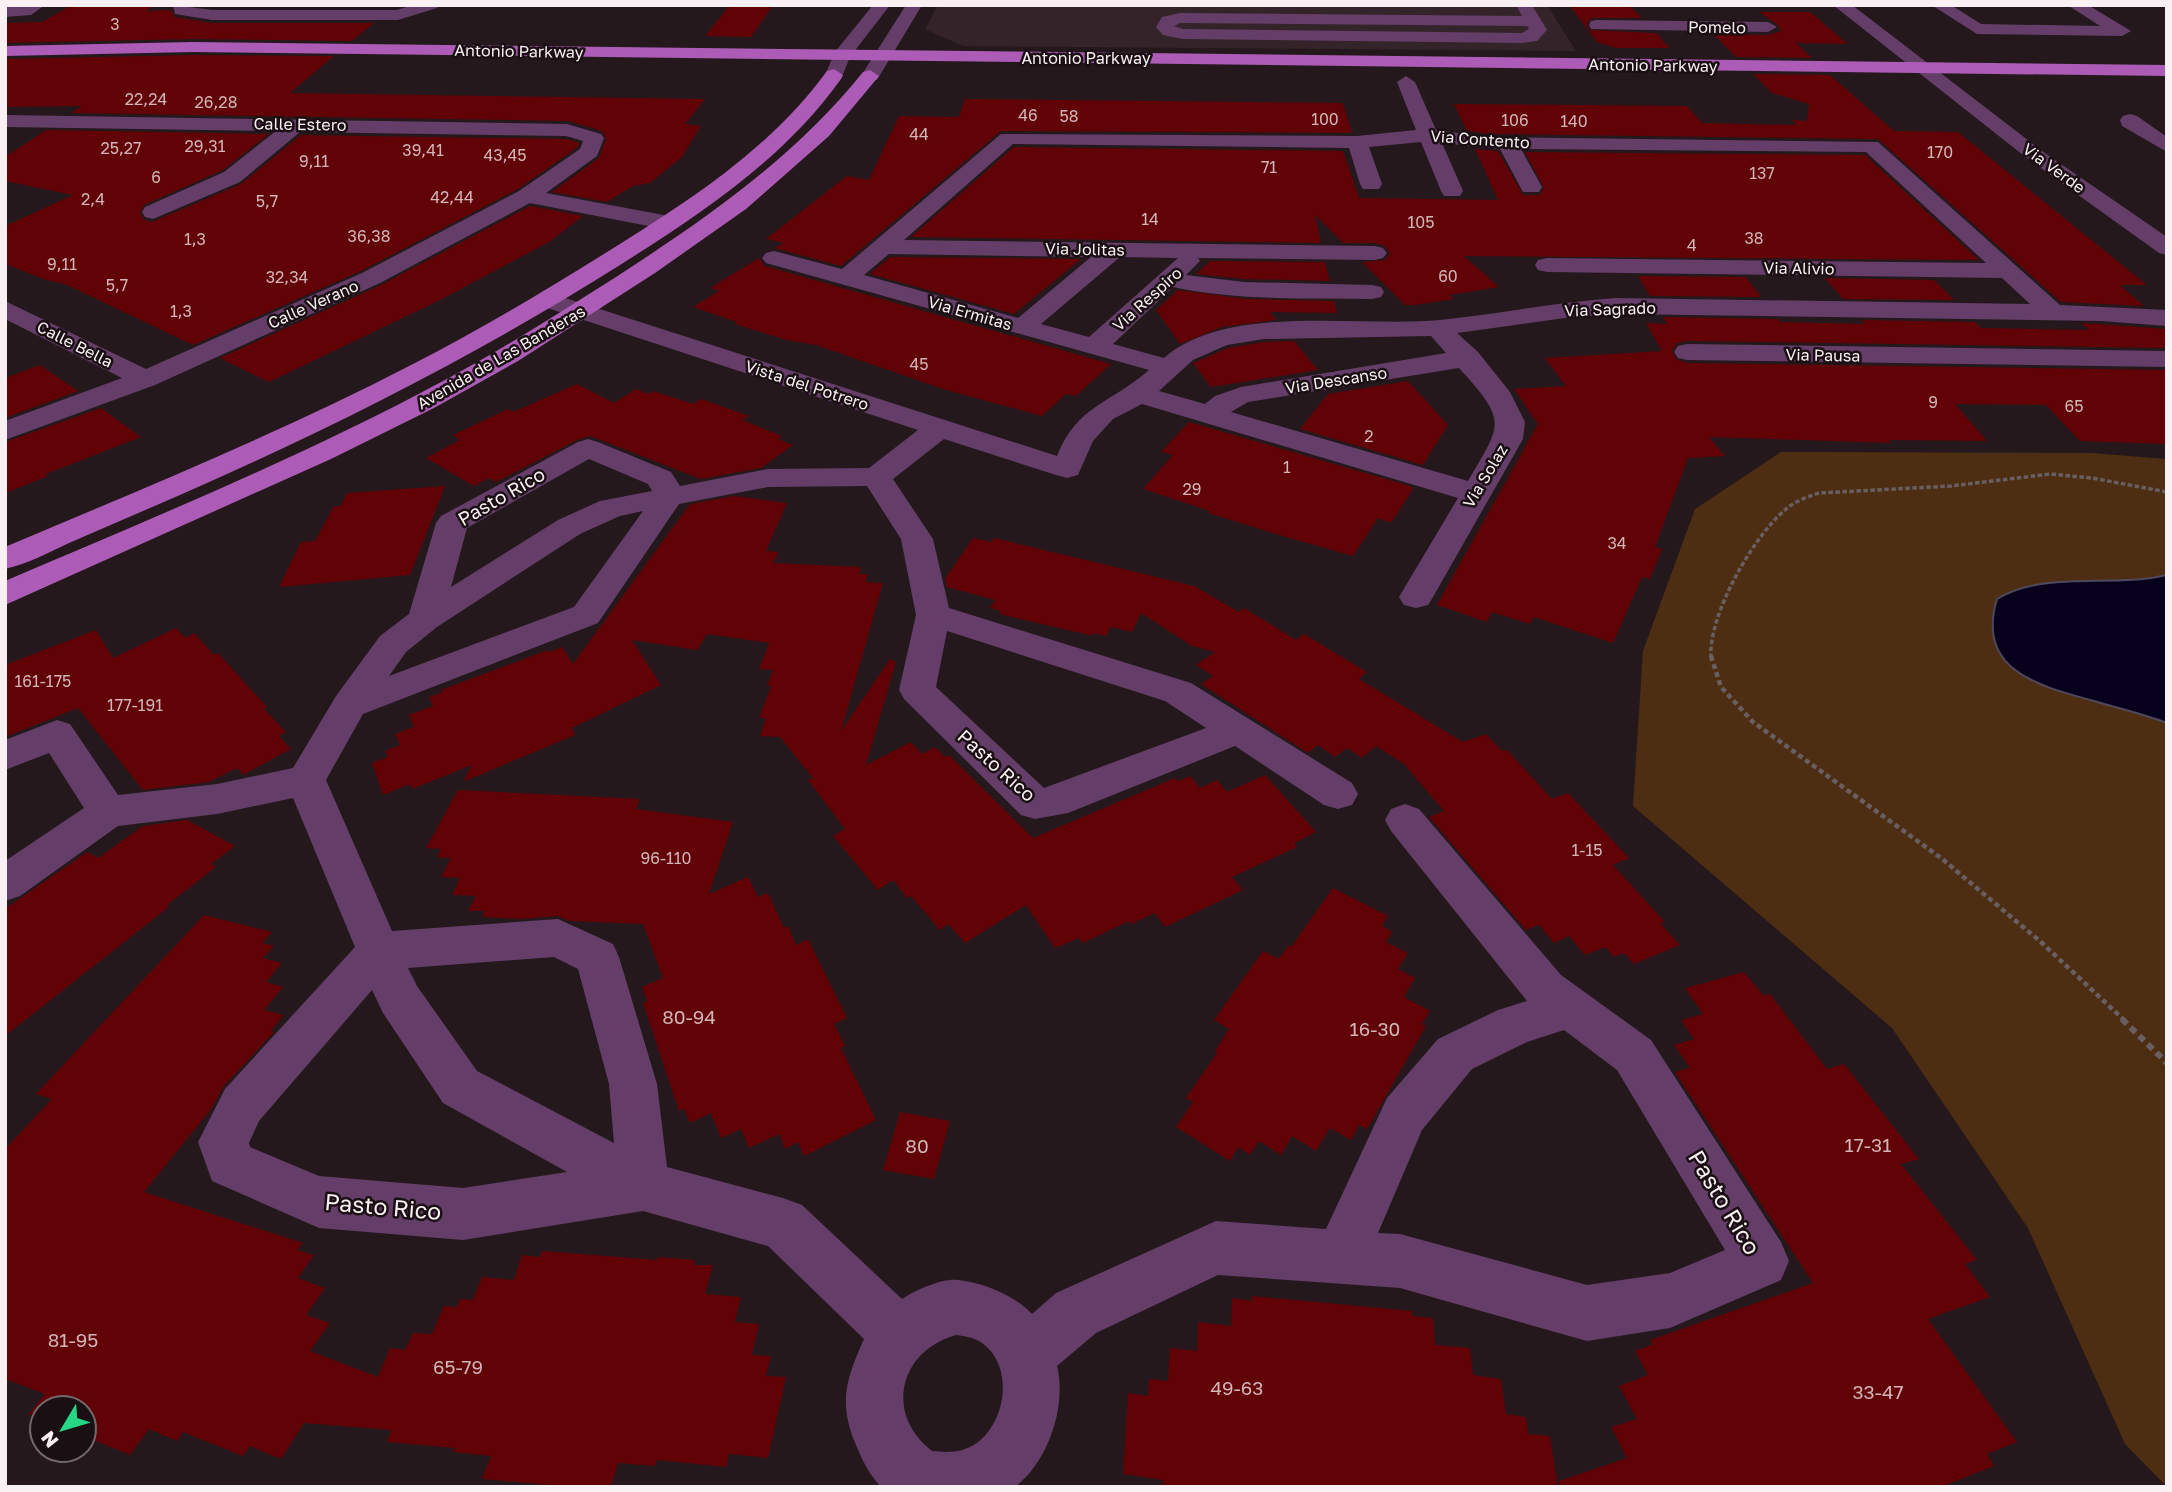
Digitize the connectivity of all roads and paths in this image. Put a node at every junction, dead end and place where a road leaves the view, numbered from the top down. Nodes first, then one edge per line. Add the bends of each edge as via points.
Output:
1 (431, 5) edge
2 (882, 5) edge
3 (914, 5) edge
4 (1648, 5) edge
5 (1841, 5) edge
6 (1921, 5) edge
7 (1941, 6) edge
8 (1967, 6) edge
9 (2072, 6) edge
10 (31, 8) edge
11 (181, 8) edge
12 (295, 10) edge
13 (5, 12) edge
14 (1528, 13) edge
15 (1752, 13) dead end
16 (1597, 25) dead end
17 (1667, 26) junction
18 (1423, 37) junction
19 (1501, 38) junction
20 (5, 51) edge
21 (880, 57) junction
22 (1413, 62) junction
23 (1501, 63) junction
24 (837, 65) junction
25 (5, 66) edge
26 (160, 66) dead end
27 (1919, 68) junction
28 (2167, 71) edge
29 (812, 74) dead end
30 (870, 76) junction
31 (898, 76) dead end
32 (1399, 82) joint
33 (1433, 82) dead end
34 (1569, 82) dead end
35 (1942, 86) junction
36 (2167, 88) edge
37 (2167, 120) edge
38 (8, 122) edge
39 (297, 124) junction
40 (1428, 135) junction
41 (594, 138) joint
42 (1357, 142) junction
43 (1507, 143) junction
44 (2167, 146) edge
45 (1371, 184) dead end
46 (1531, 187) dead end
47 (1451, 191) dead end
48 (527, 196) junction
49 (153, 212) dead end
50 (669, 223) junction
51 (2166, 242) edge
52 (884, 247) junction
53 (1114, 250) junction
54 (1200, 250) junction
55 (1334, 253) junction
56 (1375, 253) dead end
57 (774, 258) dead end
58 (1547, 265) dead end
59 (1591, 265) junction
60 (2006, 271) junction
61 (847, 278) junction
62 (1168, 279) junction
63 (1373, 292) junction
64 (547, 300) junction
65 (2167, 305) edge
66 (1616, 306) junction
67 (5, 309) edge
68 (580, 312) junction
69 (1918, 312) junction
70 (2053, 312) junction
71 (2101, 313) junction
72 (2167, 318) edge
73 (1022, 327) junction
74 (1438, 328) junction
75 (1408, 329) junction
76 (1094, 347) junction
77 (1687, 352) dead end
78 (1959, 357) junction
79 (1468, 358) junction
80 (2167, 359) edge
81 (1167, 368) junction
82 (145, 379) junction
83 (1139, 394) junction
84 (1210, 415) junction
85 (941, 427) junction
86 (5, 430) edge
87 (1067, 470) joint
88 (876, 477) junction
89 (2167, 492) edge
90 (1475, 493) junction
91 (670, 495) junction
92 (5, 559) edge
93 (5, 594) edge
94 (1416, 597) dead end
95 (933, 615) junction
96 (425, 619) junction
97 (349, 705) junction
98 (1238, 730) junction
99 (5, 756) edge
100 (306, 780) junction
101 (1338, 793) dead end
102 (108, 812) junction
103 (1405, 820) dead end
104 (5, 884) edge
105 (379, 951) junction
106 (1570, 1008) junction
107 (2167, 1063) edge
108 (643, 1186) junction
109 (1341, 1257) junction
110 (900, 1335) junction
111 (1025, 1356) junction
112 (950, 1485) edge

1 - 12 street via 410,13
2 - 24 street, Avenida de Las Banderas
3 - 21 street, Avenida de Las Banderas
4 - 17 street, Pomelo
5 - 27 street, Via Verde
6 - 7 street
7 - 8 street
7 - 9 street via 1976,30 2122,31
10 - 13 street
11 - 12 street via 212,15
14 - 18 street via 1180,18 1168,21 1165,27 1183,34
14 - 19 street via 1538,30 1531,37
15 - 17 street, Pomelo via 1772,32
16 - 17 street, Pomelo
18 - 19 street
18 - 22 main road via 1446,41 1454,54
19 - 23 main road via 1464,47 1470,55
20 - 24 main road, Antonio Parkway via 193,47
21 - 22 main road, Antonio Parkway
21 - 24 main road, Antonio Parkway
21 - 30 street, Avenida de Las Banderas
22 - 23 main road, Antonio Parkway
23 - 27 main road, Antonio Parkway
24 - 29 main road, Antonio Parkway
24 - 30 main road, Antonio Parkway
24 - 50 main road, Avenida de Las Banderas via 808,108 755,159
25 - 26 main road
27 - 28 main road, Antonio Parkway
27 - 35 street, Via Verde
30 - 31 main road, Antonio Parkway
30 - 68 main road, Avenida de Las Banderas via 790,163 711,225
32 - 33 main road
32 - 40 street
34 - 35 main road, Antonio Parkway
35 - 36 main road, Antonio Parkway
35 - 51 street, Via Verde via 2138,228
37 - 44 street via 2127,121
38 - 39 street, Calle Estero
39 - 41 street, Calle Estero via 567,130
39 - 49 street via 232,177
40 - 42 street, Via Contento
40 - 43 street, Via Contento
40 - 47 street
41 - 48 street, Calle Verano via 590,152
42 - 45 street
42 - 52 street, Via Contento via 1008,138
43 - 46 street
43 - 60 street, Via Contento via 1871,146
48 - 50 street
48 - 82 street, Calle Verano via 371,278
50 - 64 main road, Avenida de Las Banderas
52 - 53 street, Via Jolitas
52 - 61 street
53 - 54 street, Via Jolitas
53 - 73 street
54 - 55 street, Via Jolitas
54 - 62 street, Via Respiro
55 - 56 street, Via Jolitas
55 - 63 street
57 - 61 street, Via Ermitas
58 - 59 street, Via Alivio
59 - 60 street, Via Alivio
59 - 66 street
60 - 70 street, Via Contento
61 - 73 street, Via Ermitas
62 - 63 street via 1229,287
62 - 76 street, Via Respiro
63 - 75 street
64 - 68 street, Vista del Potrero
64 - 92 main road, Avenida de Las Banderas via 393,386 229,463
65 - 71 street, Via Sagrado
66 - 69 street, Via Sagrado
66 - 74 street, Via Sagrado
67 - 82 street, Calle Bella
68 - 85 street, Vista del Potrero
68 - 93 main road, Avenida de Las Banderas via 414,407 257,484
69 - 70 street, Via Sagrado
69 - 78 street
70 - 71 street, Via Sagrado
71 - 72 street, Via Sagrado
73 - 76 street, Via Ermitas
74 - 75 street, Via Sagrado
74 - 79 street, Via Solaz
75 - 81 street, Via Sagrado via 1242,333 1201,345
76 - 81 street, Via Ermitas
77 - 78 street, Via Pausa
78 - 80 street, Via Pausa
79 - 84 street, Via Descanso via 1241,395
79 - 90 street, Via Solaz via 1496,392 1511,422 1508,439
81 - 83 street, Via Sagrado
82 - 86 street, Calle Verano
83 - 84 street
83 - 87 street, Via Sagrado via 1130,421 1105,447
84 - 90 street
85 - 87 street, Vista del Potrero
85 - 88 street
88 - 91 street via 768,478
88 - 95 street, Pasto Rico via 917,539
89 - 107 path via 2050,474 1802,498 1778,516 1731,582 1709,640 1715,678 1755,723 1906,831 1998,905
90 - 94 street, Via Solaz
91 - 96 street via 611,508 569,527
91 - 96 street, Pasto Rico via 660,478 588,447 452,523
91 - 97 street via 586,615
95 - 98 street via 1178,692
95 - 98 street, Pasto Rico via 916,690 1035,804 1054,802
96 - 97 street via 393,644
97 - 100 street
98 - 101 street
99 - 102 street via 57,734
100 - 102 street via 217,799
100 - 105 street, Pasto Rico
102 - 104 street
103 - 106 street, Pasto Rico via 1545,989
105 - 108 street, Pasto Rico via 399,999 460,1087
105 - 108 street via 558,938 597,957 633,1084
105 - 108 street, Pasto Rico via 242,1105 223,1142 230,1164 319,1202 463,1214
106 - 109 street via 1515,1025 1455,1054 1404,1114
106 - 109 street, Pasto Rico via 1634,1055 1762,1261 1670,1300 1587,1313 1401,1261
108 - 110 street, Pasto Rico via 783,1224
109 - 111 street, Pasto Rico via 1216,1248 1076,1313
110 - 111 street via 926,1316 956,1307 984,1313 1009,1330
110 - 112 street via 882,1362 873,1396 877,1430 893,1458 919,1478
111 - 112 street via 1032,1388 1027,1422 1009,1452 983,1474

